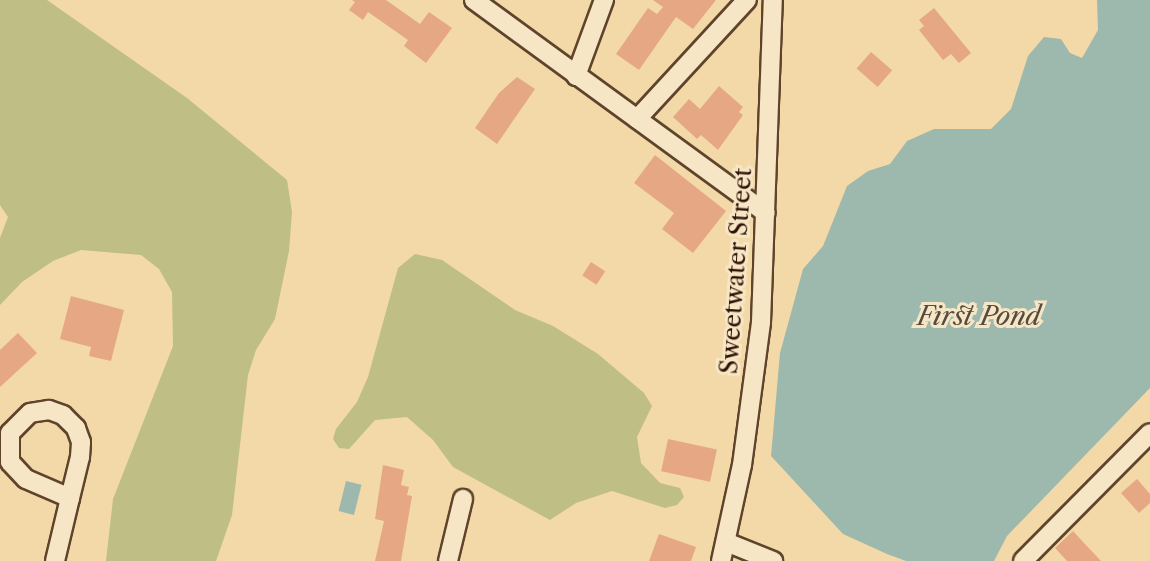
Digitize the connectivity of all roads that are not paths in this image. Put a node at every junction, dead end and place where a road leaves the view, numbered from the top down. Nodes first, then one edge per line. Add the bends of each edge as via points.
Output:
1 (474, 0) edge
2 (604, 0) edge
3 (747, 0) edge
4 (773, 0) edge
5 (576, 76) junction
6 (642, 123) junction
7 (765, 213) junction
8 (1150, 433) edge
9 (70, 498) junction
10 (463, 499) dead end
11 (726, 542) junction
12 (55, 561) edge
13 (448, 561) edge
14 (721, 561) edge
15 (773, 561) edge
16 (1023, 561) edge

1 - 5 street
2 - 5 street
3 - 6 street
4 - 7 street, Sweetwater Street
5 - 6 street
6 - 7 street
7 - 11 street, Sweetwater Street via 757,356
8 - 16 street
9 - 9 street via 81,452 79,433 58,413 30,413 10,433 10,461 26,479
9 - 12 street
10 - 13 street
11 - 14 street, Sweetwater Street
11 - 15 street

